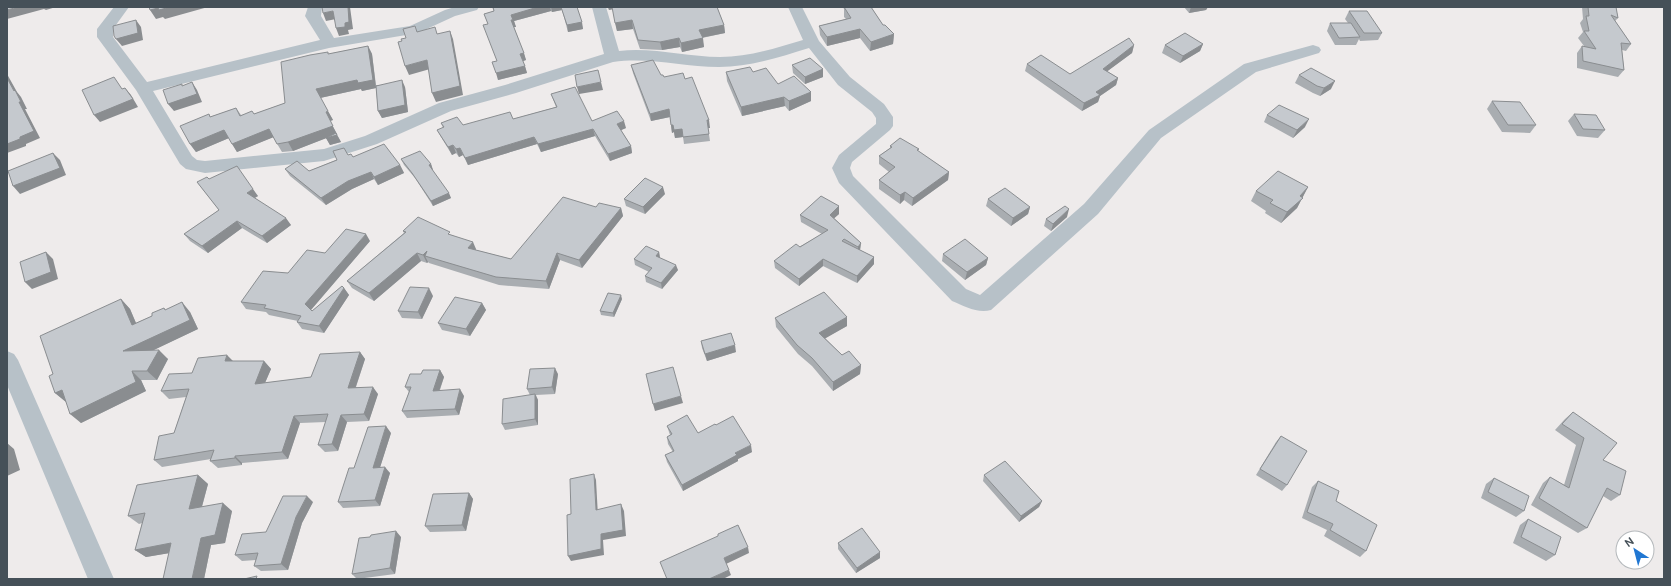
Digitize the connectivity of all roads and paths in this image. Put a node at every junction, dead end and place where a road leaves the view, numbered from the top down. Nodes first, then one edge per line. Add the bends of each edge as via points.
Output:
1 (122, 7) edge
2 (315, 7) edge
3 (472, 7) edge
4 (599, 7) edge
5 (794, 7) edge
6 (812, 42) junction
7 (329, 43) junction
8 (1313, 50) dead end
9 (613, 57) junction
10 (143, 88) junction
11 (7, 360) edge
12 (101, 579) edge

1 - 10 street via 105,29 105,37
2 - 7 street via 313,16
3 - 7 street via 450,13 413,30
4 - 9 street
5 - 6 street
6 - 8 street via 844,81 878,108 885,117 884,126 846,159 841,168 845,179 959,295 984,304 1091,209 1155,134 1250,68
6 - 9 street via 778,52 718,62 657,54
7 - 10 street
9 - 10 street via 445,107 343,150 324,155 204,167 192,165 186,160
11 - 12 street

